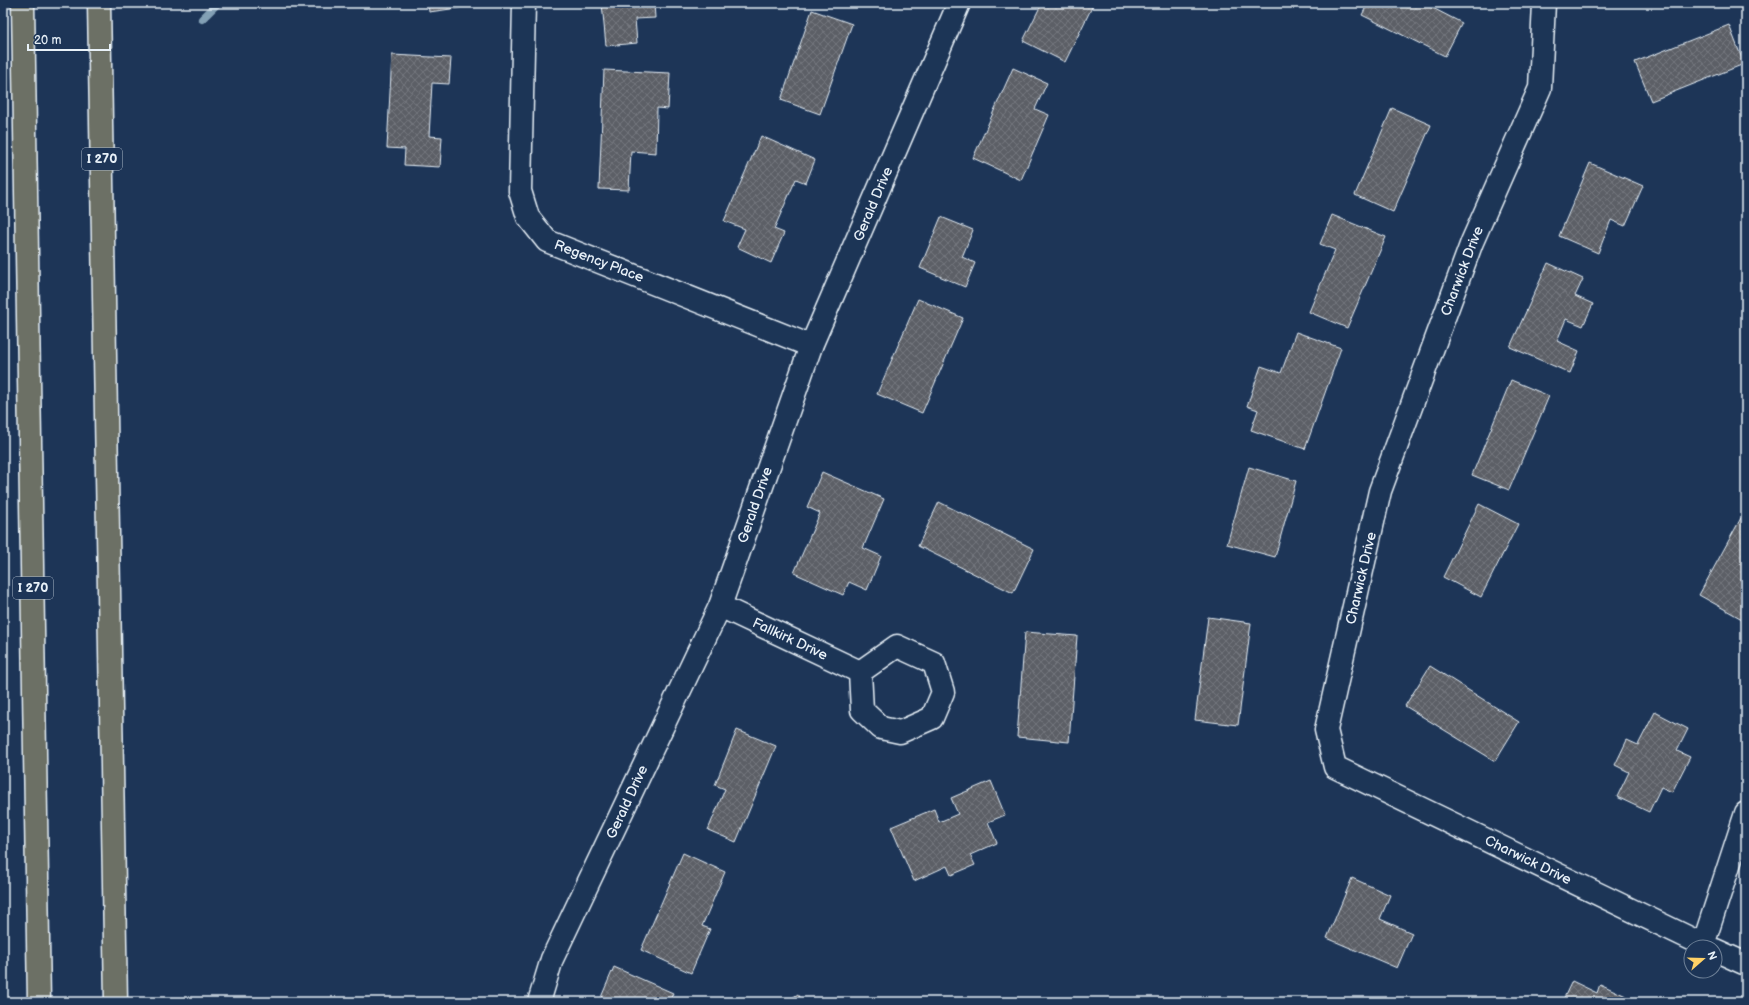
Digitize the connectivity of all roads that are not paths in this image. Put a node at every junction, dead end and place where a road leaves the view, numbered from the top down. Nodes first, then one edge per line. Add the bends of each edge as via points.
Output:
1 (23, 3) edge
2 (99, 3) edge
3 (524, 3) edge
4 (959, 3) edge
5 (1544, 3) edge
6 (811, 346) junction
7 (720, 606) junction
8 (860, 672) dead end
9 (1746, 813) edge
10 (1692, 939) edge
11 (1711, 939) edge
12 (1723, 953) edge
13 (1746, 964) edge
14 (39, 1002) edge
15 (116, 1002) edge
16 (539, 1002) edge

1 - 14 highway, I 270
2 - 15 highway, I 270
3 - 6 street, Regency Place via 520,191 528,217 547,241
4 - 6 street, Gerald Drive
5 - 10 street, Charwick Drive via 1540,88 1472,242 1380,491 1326,730 1336,767
6 - 7 street, Gerald Drive
7 - 8 street, Fallkirk Drive
7 - 16 street, Gerald Drive via 552,959
9 - 11 street
12 - 13 street, Charwick Drive

